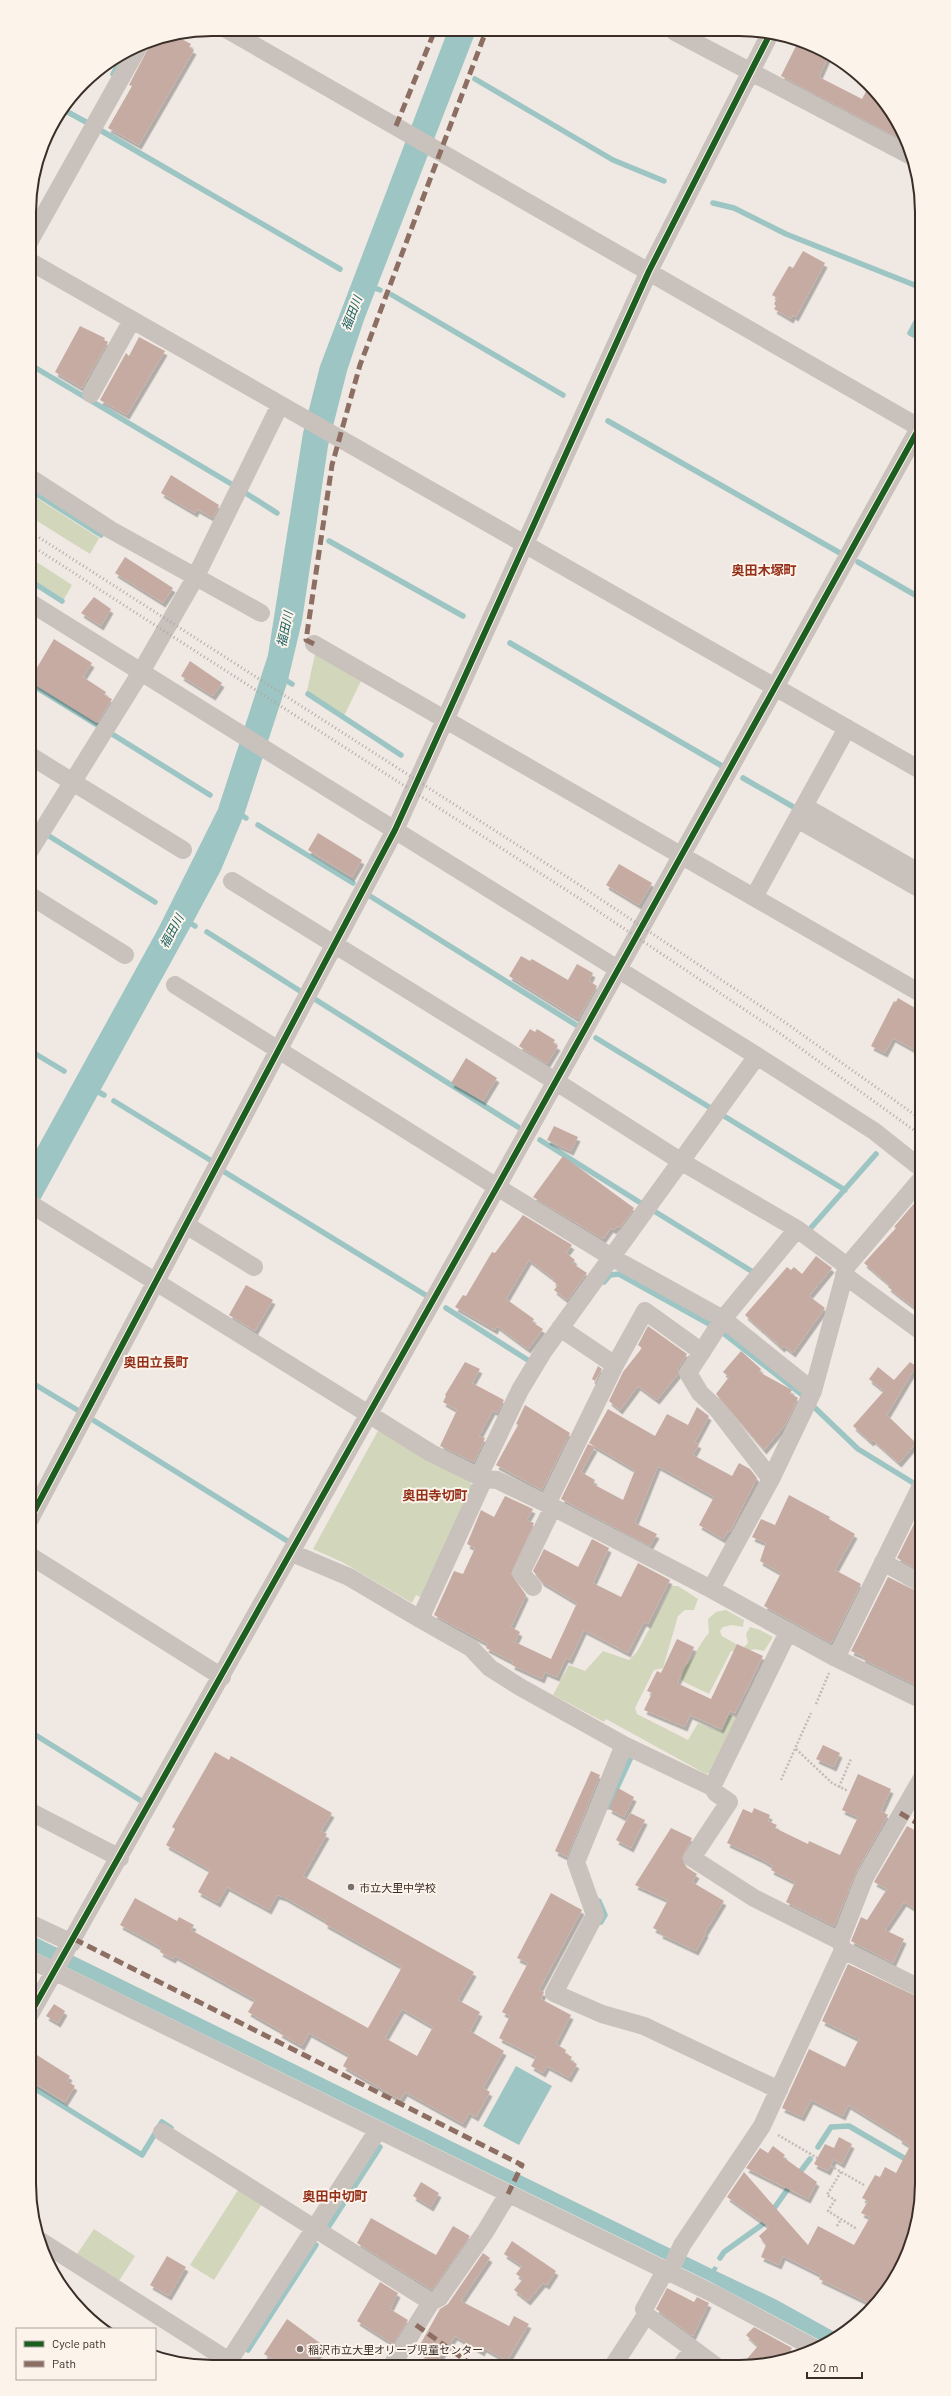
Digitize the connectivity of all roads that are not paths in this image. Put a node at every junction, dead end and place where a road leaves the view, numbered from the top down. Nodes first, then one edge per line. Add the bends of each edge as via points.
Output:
1 (238, 36) edge
2 (683, 36) edge
3 (768, 39) edge
4 (135, 54) edge
5 (751, 72) junction
6 (905, 153) edge
7 (36, 230) edge
8 (36, 264) edge
9 (649, 271) junction
10 (132, 320) junction
11 (91, 394) dead end
12 (280, 405) junction
13 (915, 424) edge
14 (915, 438) edge
15 (36, 482) edge
16 (526, 544) junction
17 (196, 578) junction
18 (36, 606) edge
19 (261, 613) dead end
20 (314, 644) dead end
21 (141, 672) junction
22 (776, 688) junction
23 (446, 719) junction
24 (847, 728) junction
25 (36, 759) edge
26 (915, 767) edge
27 (73, 782) junction
28 (801, 812) junction
29 (395, 830) junction
30 (36, 841) edge
31 (184, 850) dead end
32 (682, 855) junction
33 (915, 870) edge
34 (232, 881) dead end
35 (915, 885) edge
36 (754, 897) junction
37 (36, 899) edge
38 (333, 944) junction
39 (125, 955) dead end
40 (617, 969) junction
41 (176, 985) dead end
42 (915, 990) edge
43 (278, 1049) junction
44 (758, 1056) junction
45 (555, 1081) junction
46 (682, 1162) junction
47 (915, 1163) edge
48 (915, 1186) edge
49 (497, 1187) junction
50 (36, 1207) edge
51 (186, 1226) junction
52 (796, 1229) junction
53 (613, 1258) junction
54 (254, 1267) dead end
55 (846, 1270) junction
56 (157, 1282) junction
57 (723, 1319) junction
58 (915, 1326) edge
59 (560, 1328) junction
60 (702, 1352) junction
61 (615, 1365) junction
62 (813, 1391) junction
63 (370, 1414) junction
64 (482, 1477) junction
65 (770, 1478) junction
66 (915, 1498) edge
67 (550, 1505) junction
68 (36, 1508) edge
69 (292, 1553) junction
70 (36, 1560) edge
71 (883, 1562) junction
72 (915, 1580) edge
73 (533, 1587) dead end
74 (711, 1589) junction
75 (420, 1619) junction
76 (788, 1632) junction
77 (836, 1658) junction
78 (222, 1677) junction
79 (915, 1697) edge
80 (624, 1745) junction
81 (712, 1787) junction
82 (915, 1790) edge
83 (36, 1815) edge
84 (120, 1858) junction
85 (36, 1927) edge
86 (70, 1945) junction
87 (842, 1945) junction
88 (36, 1962) edge
89 (56, 1971) junction
90 (915, 1985) edge
91 (36, 2004) edge
92 (779, 2090) junction
93 (378, 2130) junction
94 (162, 2132) dead end
95 (508, 2194) junction
96 (314, 2229) junction
97 (47, 2245) edge
98 (668, 2271) junction
99 (430, 2302) junction
100 (646, 2315) junction
101 (809, 2345) edge
102 (693, 2349) junction
103 (225, 2360) edge
104 (232, 2360) edge
105 (395, 2360) edge
106 (617, 2360) edge
107 (685, 2360) edge
108 (708, 2360) edge

1 - 9 street
2 - 5 street
3 - 5 street
4 - 7 street
5 - 6 street
5 - 9 street
8 - 10 street
9 - 13 street
9 - 16 street
10 - 11 street
10 - 12 street
12 - 16 street
12 - 17 street
14 - 22 street
15 - 17 street via 111,530
16 - 22 street
16 - 23 street
17 - 19 street
17 - 21 street
18 - 21 street
20 - 23 street
21 - 27 street
21 - 29 street
22 - 24 street
22 - 32 street
23 - 29 street
23 - 32 street
24 - 26 street
24 - 28 street
25 - 27 street
27 - 30 street
27 - 31 street
28 - 33 street
28 - 35 street
28 - 36 street
29 - 38 street
29 - 40 street
32 - 36 street
32 - 40 street
34 - 38 street
36 - 42 street
37 - 39 street
38 - 43 street
38 - 45 street
40 - 44 street
40 - 45 street
41 - 43 street
43 - 49 street
43 - 51 street
44 - 46 street
44 - 47 street via 874,1131
45 - 46 street
45 - 49 street
46 - 52 street
46 - 53 street
48 - 55 street
49 - 53 street
49 - 63 street
50 - 56 street
51 - 54 street
51 - 56 street
52 - 55 street
52 - 57 street
53 - 57 street
53 - 59 street
55 - 58 street
55 - 62 street
56 - 63 street
56 - 68 street
57 - 60 street
57 - 62 street
59 - 61 street
59 - 64 street via 520,1390
60 - 61 street via 646,1311
60 - 65 street via 688,1373 700,1393 717,1409
61 - 67 street
62 - 65 street
63 - 64 street via 431,1453
63 - 69 street
64 - 67 street via 497,1480
64 - 75 street
65 - 74 street
66 - 71 street
67 - 73 street via 521,1573
67 - 74 street
69 - 75 street via 349,1577
69 - 78 street
70 - 78 street
71 - 72 street
71 - 77 street
74 - 76 street
75 - 80 street via 471,1648 490,1668 520,1687
76 - 77 street
76 - 81 street
77 - 79 street
78 - 84 street
80 - 81 street
80 - 92 street via 576,1862 595,1916 554,1992 602,2014 644,2026
81 - 87 street via 729,1802 692,1858 754,1898
82 - 87 street via 865,1877
83 - 84 street
84 - 86 street
85 - 86 street
86 - 89 street
87 - 90 street
87 - 92 street
88 - 89 street
89 - 91 street
89 - 93 street
92 - 98 street via 762,2126
93 - 95 street
93 - 96 street
94 - 96 street
95 - 98 street
95 - 99 street via 486,2232 439,2298
96 - 99 street
96 - 104 street
97 - 103 street
98 - 100 street via 644,2309
98 - 101 street
99 - 105 street
100 - 102 street
100 - 106 street
102 - 107 street
102 - 108 street

